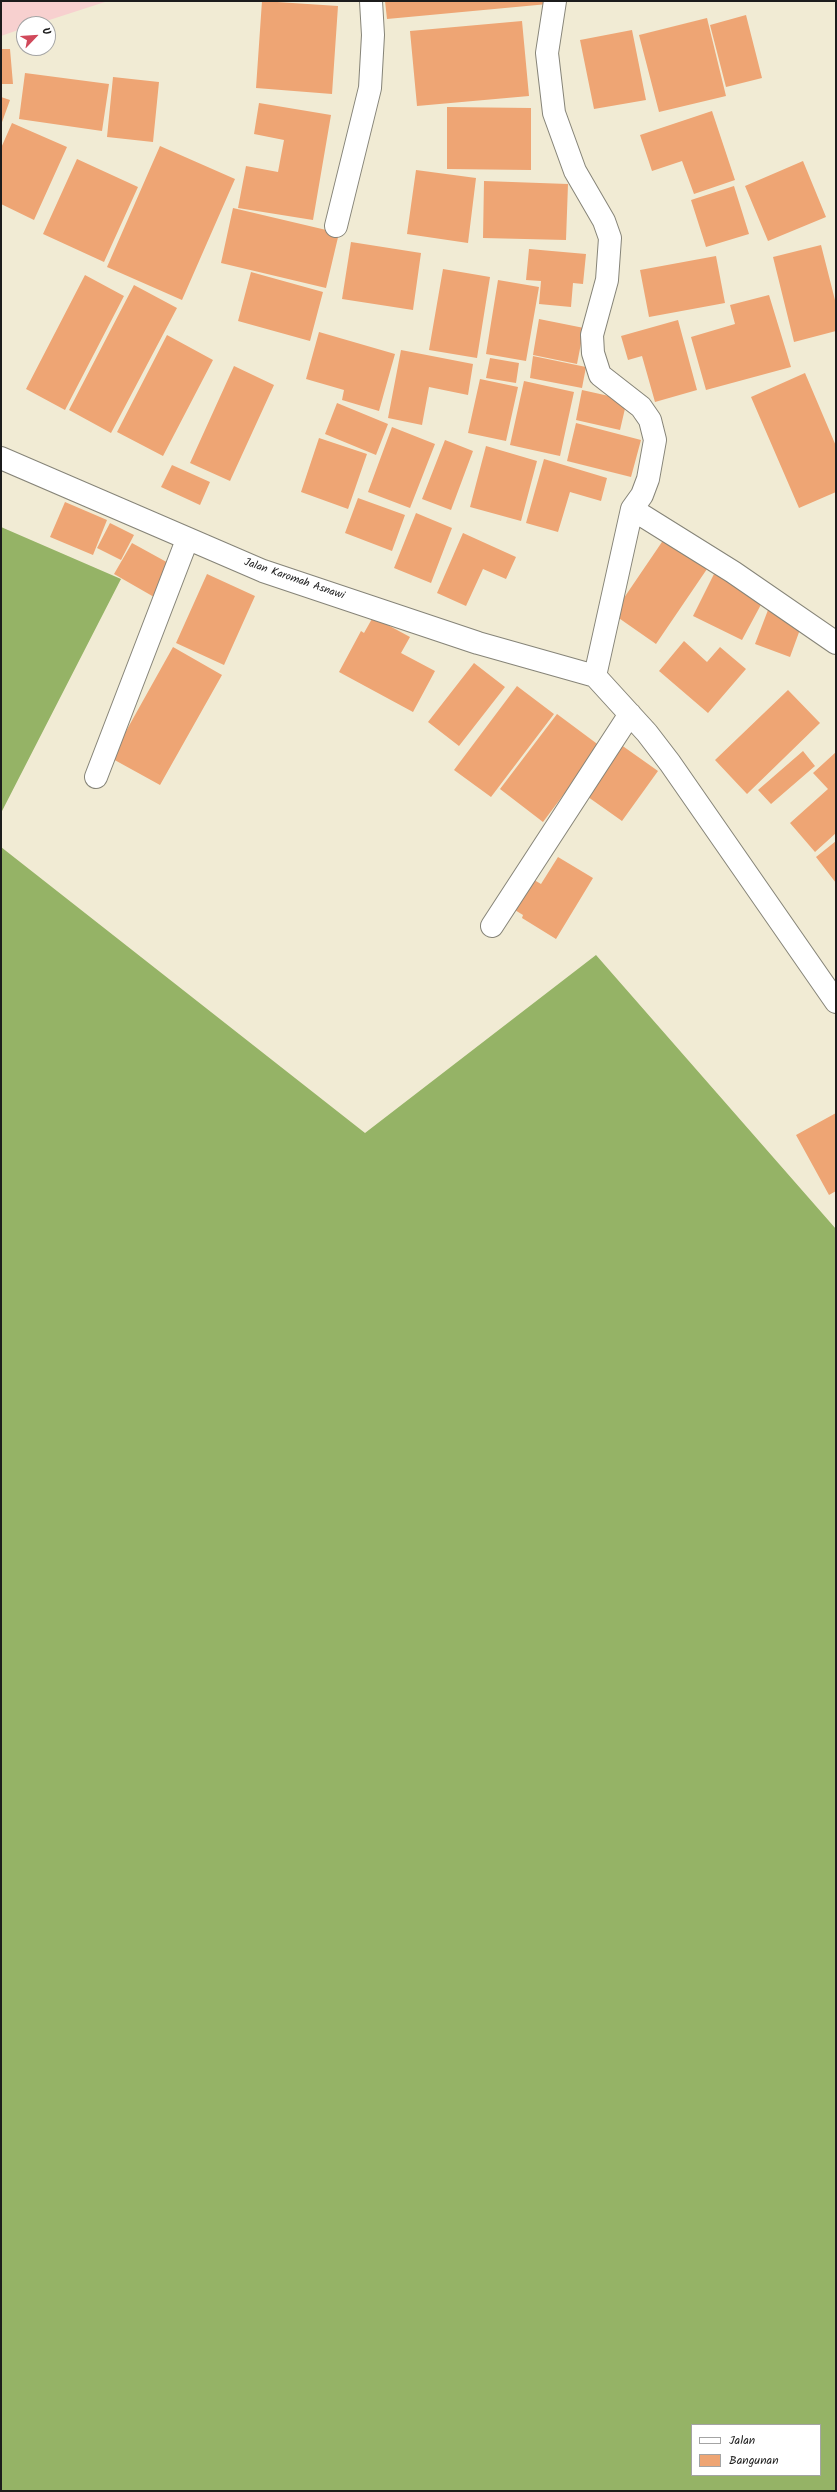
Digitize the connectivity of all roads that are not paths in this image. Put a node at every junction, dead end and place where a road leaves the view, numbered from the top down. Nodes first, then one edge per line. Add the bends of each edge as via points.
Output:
1 (371, 1) edge
2 (555, 1) edge
3 (336, 226) dead end
4 (1, 458) edge
5 (632, 509) junction
6 (187, 540) junction
7 (836, 642) edge
8 (596, 676) junction
9 (630, 714) junction
10 (96, 777) dead end
11 (492, 926) dead end
12 (836, 1002) edge

1 - 3 street via 373,35 370,88
2 - 5 street via 547,53 554,113 575,171 604,221 610,238 607,280 592,335 593,353 600,375 642,407 650,420 656,440 648,478 642,495
4 - 6 street, Jalan Karomah Asnawi
5 - 7 street via 733,572
5 - 8 street
6 - 8 street, Jalan Karomah Asnawi via 263,571 478,643
6 - 10 street
8 - 9 street
9 - 11 street
9 - 12 street via 670,763

